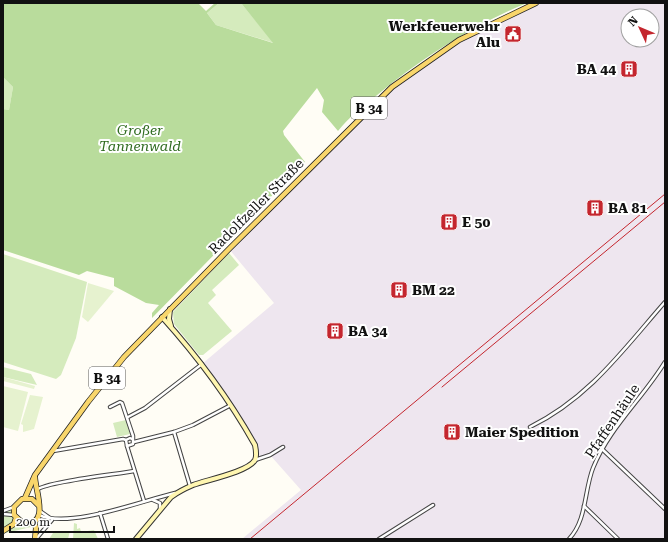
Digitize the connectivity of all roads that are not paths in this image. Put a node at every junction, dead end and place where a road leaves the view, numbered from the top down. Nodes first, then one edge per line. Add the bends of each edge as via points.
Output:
1 (536, 3) edge
2 (665, 302) edge
3 (171, 308) junction
4 (162, 317) junction
5 (172, 328) junction
6 (665, 362) edge
7 (202, 364) junction
8 (231, 405) junction
9 (110, 407) dead end
10 (128, 417) junction
11 (530, 427) dead end
12 (174, 432) junction
13 (132, 439) junction
14 (126, 440) junction
15 (134, 442) junction
16 (58, 443) junction
17 (127, 446) junction
18 (283, 447) dead end
19 (66, 449) junction
20 (602, 449) junction
21 (52, 451) junction
22 (255, 460) junction
23 (134, 471) junction
24 (35, 475) junction
25 (190, 486) junction
26 (36, 490) junction
27 (177, 492) junction
28 (171, 497) junction
29 (25, 498) junction
30 (150, 499) junction
31 (144, 501) junction
32 (433, 505) dead end
33 (584, 506) junction
34 (14, 507) junction
35 (665, 509) edge
36 (39, 510) junction
37 (160, 511) junction
38 (3, 513) edge
39 (100, 514) junction
40 (15, 516) junction
41 (52, 520) junction
42 (34, 521) junction
43 (3, 531) edge
44 (36, 539) edge
45 (108, 539) edge
46 (136, 539) edge
47 (379, 539) edge
48 (569, 539) edge
49 (618, 539) edge

1 - 3 main road, Radolfzeller Straße / B 34 via 458,40 392,87
2 - 11 street via 583,393 569,405
3 - 4 main road, Radolfzeller Straße / B 34
3 - 5 street via 169,319
4 - 5 street
4 - 16 main road, Radolfzeller Straße / B 34 via 110,374
5 - 7 street
6 - 20 street, Pfaffenhäule
7 - 8 street
7 - 10 street via 150,405
8 - 12 street via 205,420
8 - 22 street via 254,445
9 - 10 street via 122,403
10 - 13 street
12 - 15 street
12 - 25 street
13 - 14 street
13 - 15 street
14 - 17 street
14 - 19 street
15 - 17 street via 132,446
16 - 19 street
16 - 21 main road, Radolfzeller Straße / B 34
17 - 23 street
18 - 22 street
19 - 21 street
20 - 33 street, Pfaffenhäule via 592,469
20 - 35 street
21 - 24 main road, Radolfzeller Straße / B 34
22 - 25 street via 241,469
23 - 26 street via 39,487
23 - 31 street
24 - 26 main road
24 - 29 main road, Radolfzeller Straße / B 34
25 - 27 street
26 - 36 main road
27 - 28 street
27 - 30 street
28 - 30 street
28 - 37 street
29 - 34 main road, B 34 via 18,500
29 - 36 main road via 34,500
30 - 31 street
30 - 37 street via 158,501
31 - 39 street
32 - 47 street
33 - 48 street, Pfaffenhäule via 578,528
33 - 49 street
34 - 38 street
34 - 40 main road
36 - 41 street
36 - 42 main road
37 - 46 street
38 - 40 street
39 - 41 street
39 - 45 street
40 - 42 main road via 23,523
40 - 43 main road via 14,524
41 - 44 street
42 - 44 main road

